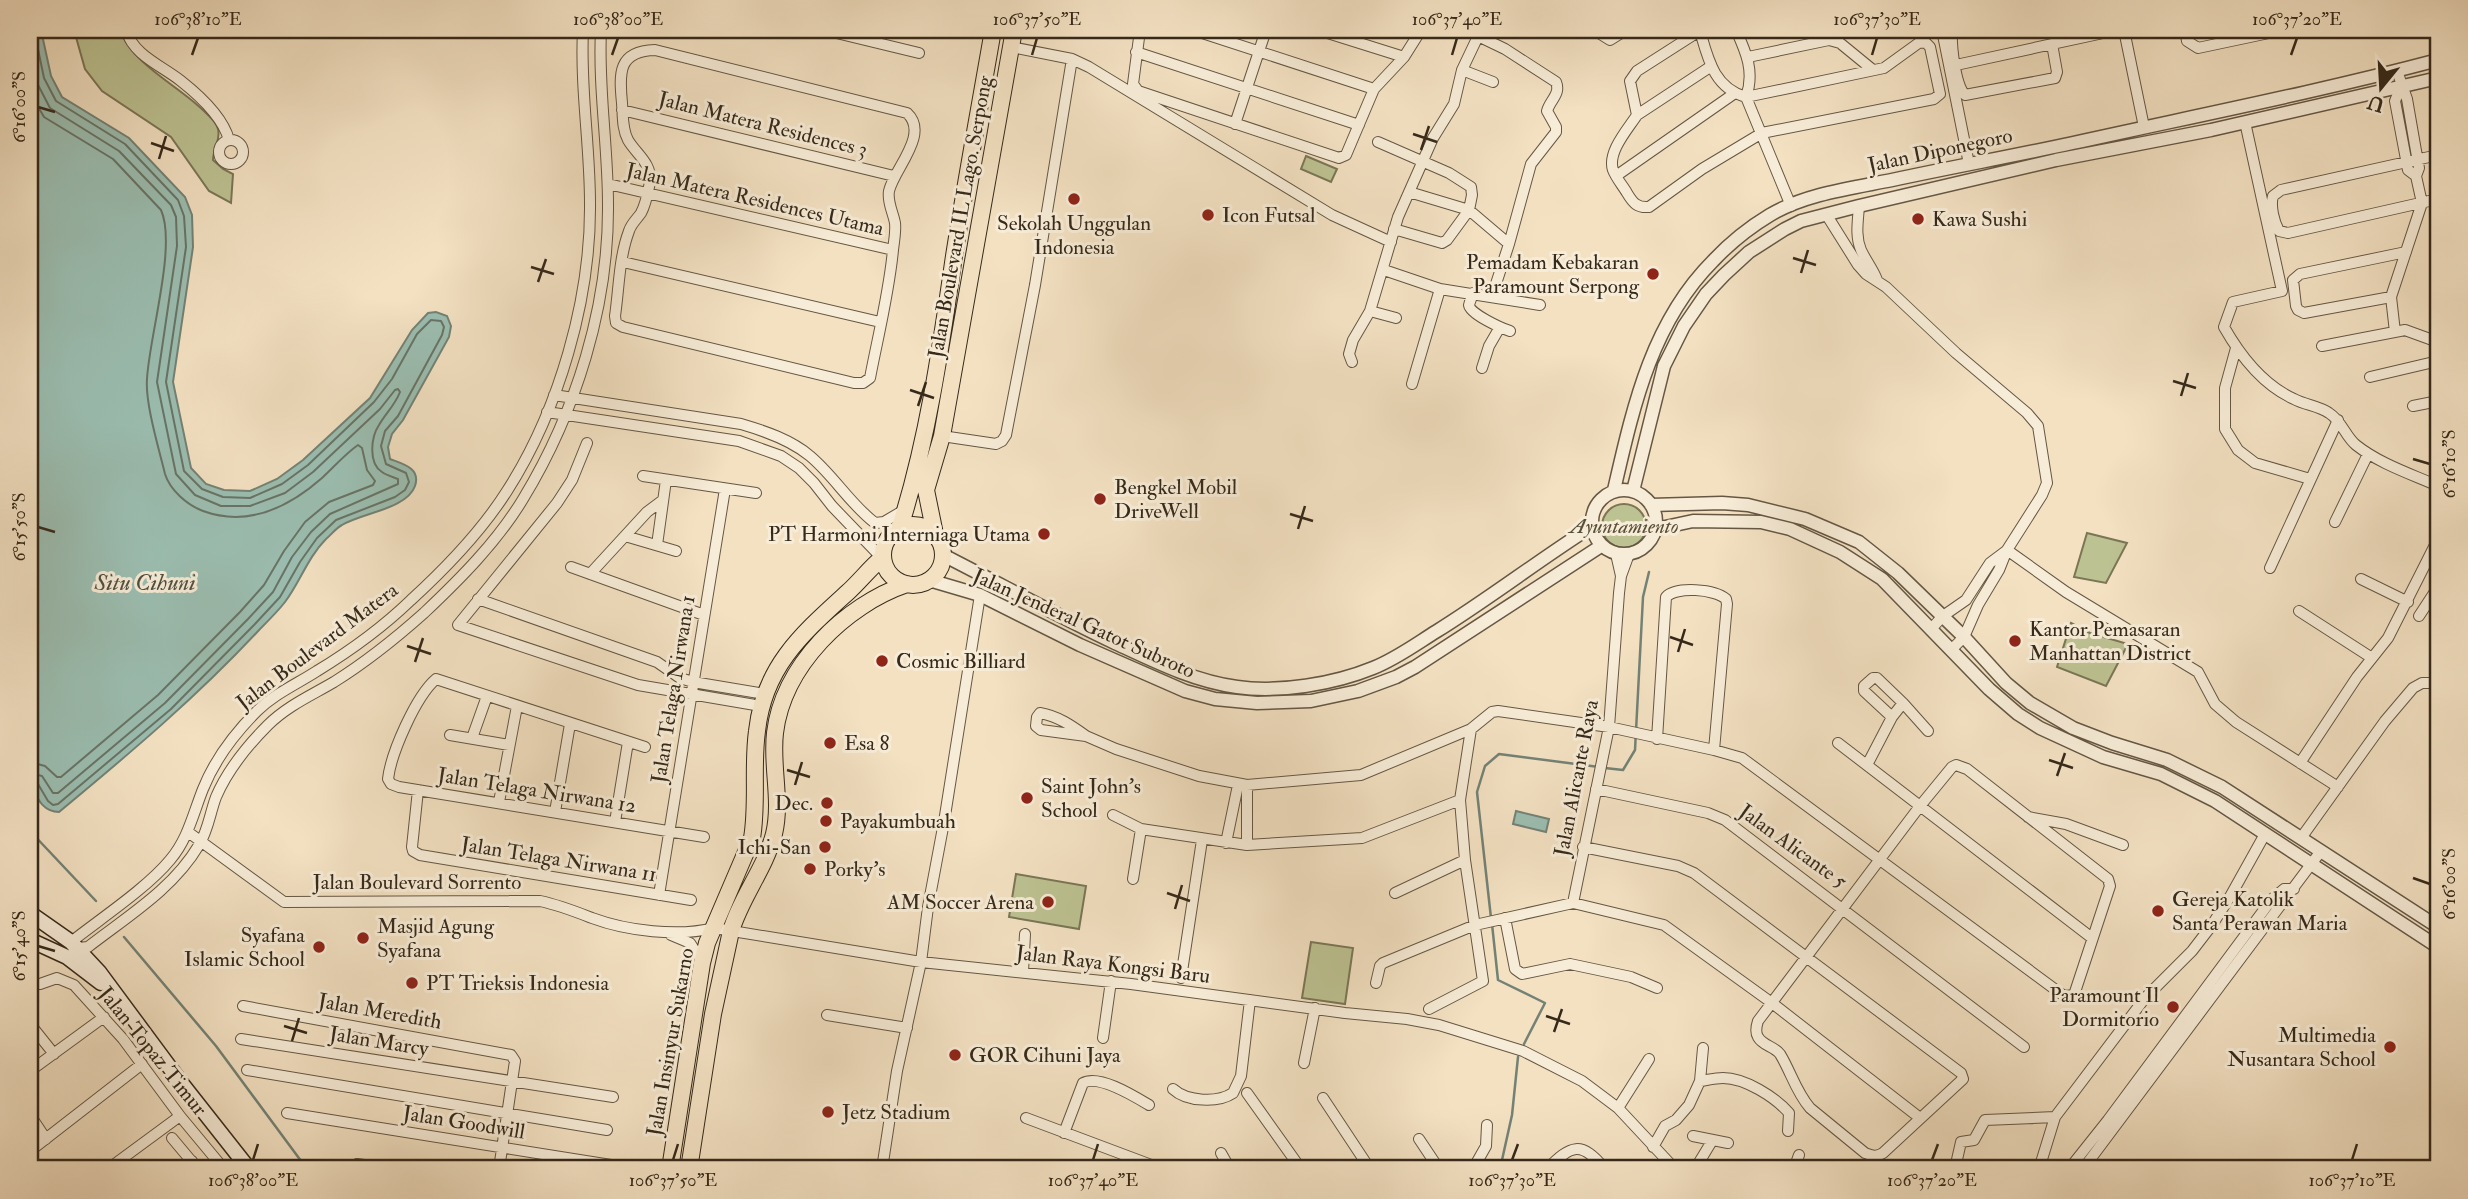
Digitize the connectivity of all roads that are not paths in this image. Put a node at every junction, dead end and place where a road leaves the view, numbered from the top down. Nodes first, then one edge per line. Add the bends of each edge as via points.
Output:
1 (126, 30) edge
2 (583, 30) edge
3 (601, 30) edge
4 (824, 30) edge
5 (993, 30) edge
6 (1014, 30) edge
7 (1140, 30) edge
8 (1193, 30) edge
9 (1266, 30) edge
10 (1318, 30) edge
11 (1421, 30) edge
12 (1594, 30) edge
13 (1626, 30) edge
14 (1700, 30) edge
15 (1735, 30) edge
16 (1942, 30) edge
17 (1952, 30) edge
18 (2117, 30) edge
19 (2124, 30) edge
20 (2185, 30) edge
21 (2283, 30) edge
22 (1479, 33) edge
23 (2052, 44) junction
24 (1011, 47) junction
25 (1136, 52) junction
26 (1259, 52) junction
27 (919, 53) dead end
28 (1404, 57) junction
29 (1748, 57) junction
30 (1072, 59) junction
31 (2438, 60) edge
32 (1956, 65) junction
33 (1710, 67) junction
34 (1462, 70) junction
35 (1873, 70) junction
36 (2398, 71) junction
37 (2438, 78) edge
38 (1493, 82) dead end
39 (2401, 86) junction
40 (1247, 88) junction
41 (1374, 89) junction
42 (1735, 93) junction
43 (1746, 97) junction
44 (622, 110) junction
45 (2207, 113) junction
46 (1637, 115) junction
47 (2245, 122) junction
48 (1235, 124) junction
49 (1359, 125) junction
50 (2144, 127) junction
51 (2211, 130) junction
52 (1762, 133) junction
53 (229, 140) dead end
54 (1378, 142) dead end
55 (2072, 143) junction
56 (2438, 155) edge
57 (2074, 157) junction
58 (2418, 159) junction
59 (1422, 162) junction
60 (2406, 162) junction
61 (1969, 164) junction
62 (607, 168) junction
63 (589, 170) junction
64 (894, 176) junction
65 (1616, 176) junction
66 (2416, 176) junction
67 (608, 184) junction
68 (1855, 187) junction
69 (1409, 192) junction
70 (647, 193) junction
71 (2438, 200) edge
72 (2422, 203) junction
73 (1791, 206) junction
74 (1859, 206) junction
75 (1469, 210) junction
76 (1826, 214) junction
77 (1394, 229) junction
78 (1740, 238) junction
79 (1391, 242) junction
80 (1509, 244) junction
81 (893, 250) junction
82 (1749, 252) junction
83 (2406, 252) junction
84 (623, 262) junction
85 (1384, 270) junction
86 (1877, 280) junction
87 (1440, 289) junction
88 (1473, 293) junction
89 (1492, 296) junction
90 (2391, 297) junction
91 (1540, 305) dead end
92 (1370, 311) junction
93 (578, 315) junction
94 (1396, 318) dead end
95 (595, 319) junction
96 (880, 322) junction
97 (944, 323) junction
98 (961, 326) junction
99 (2395, 331) junction
100 (2438, 342) edge
101 (2322, 346) dead end
102 (2236, 348) junction
103 (2438, 361) edge
104 (1352, 362) dead end
105 (1482, 368) dead end
106 (2370, 377) dead end
107 (1412, 384) dead end
108 (554, 395) junction
109 (573, 398) junction
110 (2438, 401) edge
111 (2413, 406) dead end
112 (547, 412) junction
113 (566, 414) junction
114 (2338, 419) junction
115 (720, 421) junction
116 (942, 436) junction
117 (718, 437) junction
118 (587, 443) dead end
119 (2368, 454) junction
120 (643, 476) dead end
121 (2310, 479) junction
122 (666, 480) junction
123 (2438, 486) edge
124 (725, 489) junction
125 (1614, 491) junction
126 (1633, 491) junction
127 (756, 493) dead end
128 (663, 500) junction
129 (1651, 505) junction
130 (906, 509) junction
131 (2335, 522) dead end
132 (900, 527) junction
133 (1591, 527) junction
134 (1656, 528) junction
135 (935, 534) junction
136 (625, 536) junction
137 (2438, 539) edge
138 (657, 545) junction
139 (1601, 545) junction
140 (2007, 550) junction
141 (676, 551) dead end
142 (1622, 554) junction
143 (943, 555) junction
144 (882, 558) junction
145 (571, 567) dead end
146 (2270, 568) dead end
147 (590, 574) junction
148 (2361, 579) dead end
149 (929, 580) junction
150 (428, 583) junction
151 (907, 584) junction
152 (2438, 587) edge
153 (980, 595) junction
154 (440, 596) junction
155 (478, 599) junction
156 (2408, 602) junction
157 (2299, 611) dead end
158 (704, 615) junction
159 (2418, 616) dead end
160 (1943, 617) junction
161 (1087, 629) junction
162 (1931, 629) junction
163 (371, 633) junction
164 (1964, 637) junction
165 (1080, 645) junction
166 (382, 647) junction
167 (1951, 650) junction
168 (2372, 658) junction
169 (693, 682) junction
170 (2438, 682) edge
171 (1296, 685) junction
172 (691, 695) junction
173 (487, 696) junction
174 (763, 700) junction
175 (1297, 702) junction
176 (1903, 703) junction
177 (517, 706) junction
178 (252, 716) junction
179 (1892, 717) junction
180 (570, 724) junction
181 (1609, 727) junction
182 (1471, 729) junction
183 (264, 730) junction
184 (1928, 731) dead end
185 (450, 735) dead end
186 (1086, 736) dead end
187 (1652, 737) junction
188 (472, 738) junction
189 (628, 742) junction
190 (1838, 743) dead end
191 (509, 745) junction
192 (645, 747) dead end
193 (1714, 750) junction
194 (2300, 763) junction
195 (1867, 765) junction
196 (1242, 785) junction
197 (1597, 785) junction
198 (2338, 787) junction
199 (418, 790) junction
200 (1460, 800) junction
201 (499, 802) junction
202 (1920, 806) junction
203 (555, 812) junction
204 (1113, 815) dead end
205 (2024, 816) junction
206 (615, 822) junction
207 (1141, 829) junction
208 (188, 832) junction
209 (669, 832) junction
210 (2265, 834) junction
211 (704, 837) dead end
212 (2301, 838) junction
213 (1202, 840) junction
214 (201, 842) junction
215 (1226, 844) junction
216 (1247, 845) junction
217 (2123, 845) dead end
218 (1583, 847) junction
219 (2321, 851) junction
220 (1880, 859) junction
221 (1465, 860) junction
222 (2312, 864) junction
223 (1133, 879) dead end
224 (2294, 889) junction
225 (1395, 893) dead end
226 (659, 895) junction
227 (691, 900) dead end
228 (1573, 903) junction
229 (1844, 908) junction
230 (30, 913) edge
231 (1503, 919) junction
232 (1478, 925) junction
233 (2438, 927) edge
234 (30, 928) edge
235 (715, 928) junction
236 (664, 932) junction
237 (1026, 934) dead end
238 (2092, 938) junction
239 (729, 939) junction
240 (30, 940) edge
241 (707, 943) junction
242 (74, 945) junction
243 (2438, 947) edge
244 (53, 950) junction
245 (1808, 956) junction
246 (920, 962) junction
247 (702, 963) junction
248 (1023, 972) junction
249 (1181, 978) dead end
250 (1111, 981) junction
251 (1376, 983) dead end
252 (40, 984) dead end
253 (1657, 988) dead end
254 (110, 989) junction
255 (1250, 1000) junction
256 (1772, 1003) junction
257 (243, 1006) dead end
258 (1315, 1008) junction
259 (1430, 1008) dead end
260 (827, 1015) dead end
261 (104, 1017) junction
262 (30, 1024) edge
263 (907, 1028) junction
264 (1103, 1038) dead end
265 (241, 1039) dead end
266 (2024, 1047) dead end
267 (1703, 1048) dead end
268 (54, 1054) junction
269 (1648, 1059) dead end
270 (1304, 1063) dead end
271 (142, 1064) junction
272 (685, 1069) junction
273 (247, 1070) dead end
274 (30, 1071) edge
275 (704, 1072) junction
276 (512, 1081) junction
277 (1700, 1081) junction
278 (1173, 1089) dead end
279 (1247, 1093) dead end
280 (613, 1097) dead end
281 (1323, 1098) dead end
282 (1149, 1105) dead end
283 (1618, 1108) junction
284 (507, 1112) junction
285 (287, 1113) dead end
286 (30, 1115) edge
287 (180, 1116) junction
288 (1026, 1118) dead end
289 (1920, 1118) junction
290 (2055, 1118) junction
291 (1488, 1125) dead end
292 (607, 1130) dead end
293 (1788, 1131) dead end
294 (1064, 1133) junction
295 (1693, 1136) dead end
296 (172, 1138) dead end
297 (46, 1139) junction
298 (1419, 1139) dead end
299 (1712, 1141) junction
300 (1728, 1143) dead end
301 (1653, 1147) junction
302 (502, 1148) junction
303 (30, 1151) edge
304 (1222, 1153) dead end
305 (1799, 1155) dead end
306 (358, 1164) dead end
307 (195, 1165) edge
308 (108, 1169) edge
309 (180, 1169) edge
310 (224, 1169) edge
311 (249, 1169) edge
312 (395, 1169) edge
313 (499, 1169) edge
314 (636, 1169) edge
315 (670, 1169) edge
316 (689, 1169) edge
317 (882, 1169) edge
318 (1162, 1169) edge
319 (1230, 1169) edge
320 (1301, 1169) edge
321 (1370, 1169) edge
322 (1439, 1169) edge
323 (1473, 1169) edge
324 (1546, 1169) edge
325 (1605, 1169) edge
326 (1675, 1169) edge
327 (1695, 1169) edge
328 (1794, 1169) edge
329 (1952, 1169) edge
330 (2039, 1169) edge
331 (2069, 1169) edge
332 (2083, 1169) edge

1 - 53 street via 137,50 181,81 210,109 226,127
2 - 63 street, Jalan Boulevard Matera
3 - 62 street, Jalan Boulevard Matera
4 - 27 street
5 - 97 main road, Jalan Boulevard IL Lago. Serpong
6 - 24 main road, Jalan Boulevard IL Lago. Serpong
7 - 25 street
8 - 26 street
9 - 26 street
10 - 28 street
11 - 28 street
12 - 13 street via 1607,39
14 - 33 street
14 - 46 street via 1633,76
15 - 29 street
16 - 61 street
17 - 32 street
18 - 23 street
19 - 50 street
20 - 21 street via 2187,41 2198,48
22 - 34 street
22 - 80 street via 1558,87 1547,111 1556,132 1531,164
23 - 32 street
23 - 32 street via 2055,78 1970,96 1960,88
24 - 30 street
24 - 98 main road, Jalan Boulevard IL Lago. Serpong
25 - 40 street
25 - 48 street via 1133,84 1138,91
26 - 40 street
26 - 41 street
28 - 41 street
29 - 35 street via 1829,40 1840,43
29 - 43 street
30 - 79 street via 1332,215
30 - 116 street via 1006,435 996,444
31 - 36 street, Jalan Diponegoro
33 - 42 street
33 - 46 street
34 - 38 street
34 - 59 street via 1454,104
35 - 43 street
35 - 52 street via 1926,43 1940,94 1934,99
36 - 39 street
36 - 45 street, Jalan Diponegoro
37 - 39 street, Jalan Diponegoro
39 - 47 street, Jalan Diponegoro
39 - 58 street
39 - 60 street via 2395,101
40 - 48 street
40 - 49 street
41 - 49 street
42 - 43 street
42 - 65 street
43 - 52 street
44 - 64 street, Jalan Matera Residences 3
44 - 64 street via 623,65 631,56 655,50 906,113 913,118 914,129 909,154
44 - 70 street via 629,142 648,167
45 - 50 street, Jalan Diponegoro
45 - 51 street
46 - 65 street via 1614,152
47 - 51 street, Jalan Diponegoro
47 - 102 street via 2283,291 2233,302 2224,327
48 - 49 street via 1339,158 1346,156
50 - 55 street, Jalan Diponegoro
51 - 57 street, Jalan Diponegoro
52 - 65 street via 1649,207 1634,204
52 - 73 street
54 - 59 street
55 - 57 street
55 - 61 street, Jalan Diponegoro
56 - 58 street
57 - 74 street, Jalan Diponegoro
58 - 60 street
58 - 66 street
59 - 69 street
59 - 75 street via 1471,187
60 - 66 street
60 - 72 street via 2276,192 2272,201 2277,226 2283,233
61 - 68 street, Jalan Diponegoro
62 - 63 street
62 - 67 street, Jalan Boulevard Matera
63 - 93 street, Jalan Boulevard Matera via 587,259
64 - 81 street via 888,194 895,223
66 - 72 street
67 - 70 street, Jalan Matera Residences Utama
67 - 95 street, Jalan Boulevard Matera via 605,261
68 - 73 street, Jalan Diponegoro
68 - 74 street
69 - 75 street
69 - 77 street
70 - 81 street, Jalan Matera Residences Utama
70 - 84 street via 640,215 630,227
71 - 72 street
72 - 83 street
73 - 78 street, Jalan Diponegoro
74 - 76 street, Jalan Diponegoro
74 - 86 street via 1857,236
75 - 77 street via 1442,243
75 - 80 street
76 - 82 street, Jalan Diponegoro via 1801,221
76 - 86 street via 1858,265
77 - 79 street
78 - 82 street
78 - 125 street, Jalan Diponegoro via 1701,273 1663,329 1630,419
79 - 85 street
80 - 89 street
81 - 96 street
82 - 126 street, Jalan Diponegoro via 1706,294 1670,353
83 - 90 street
83 - 90 street via 2296,275 2292,280 2296,306 2304,313
84 - 96 street
84 - 96 street via 615,316 623,327 854,383 870,378
85 - 87 street
85 - 92 street
86 - 140 street via 2038,426 2047,483
87 - 88 street
87 - 107 street
88 - 89 street
88 - 105 street via 1470,308 1505,329 1489,346
89 - 91 street
90 - 99 street
92 - 94 street
92 - 104 street via 1353,340
93 - 95 street
93 - 108 street, Jalan Boulevard Matera
95 - 109 street, Jalan Boulevard Matera
97 - 98 main road
97 - 130 main road, Jalan Boulevard IL Lago. Serpong
98 - 116 main road, Jalan Boulevard IL Lago. Serpong
99 - 100 street via 2411,330
99 - 101 street
102 - 114 street via 2276,391
102 - 121 street via 2225,388 2225,429 2238,450 2255,463
103 - 106 street
108 - 109 street
108 - 112 street, Jalan Boulevard Matera
109 - 113 street, Jalan Boulevard Matera
109 - 115 street
110 - 111 street
112 - 113 street
112 - 150 street, Jalan Boulevard Matera via 507,491 480,528
113 - 117 street
113 - 154 street, Jalan Boulevard Matera via 522,500 494,539
114 - 119 street via 2344,433
114 - 121 street
115 - 117 street
115 - 130 street via 763,431 809,455 875,523
116 - 135 main road, Jalan Boulevard IL Lago. Serpong via 926,490
117 - 144 street via 760,447 799,468
118 - 155 street via 557,503
119 - 123 street
119 - 131 street
120 - 122 street
121 - 146 street
122 - 124 street
122 - 128 street
124 - 127 street
124 - 158 street, Jalan Telaga Nirwana 1
125 - 126 street
125 - 133 street via 1601,498 1592,512
126 - 129 street
128 - 136 street
128 - 138 street
129 - 134 street
129 - 160 street via 1748,505 1834,530 1882,559
130 - 132 main road, Jalan Boulevard IL Lago. Serpong
132 - 135 main road via 922,526
132 - 144 main road via 888,536
133 - 139 street
133 - 171 street, Jalan Jenderal Gatot Subroto via 1400,655 1343,678
134 - 142 street via 1641,550
134 - 162 street via 1720,520 1790,529 1861,564
135 - 143 main road
136 - 138 street
136 - 147 street
137 - 156 street
138 - 141 street
139 - 142 street
139 - 175 street, Jalan Jenderal Gatot Subroto via 1405,672 1358,691
140 - 160 street via 1990,563 1966,600
140 - 164 street
140 - 194 street via 2066,592 2198,672 2225,713
142 - 181 street, Jalan Alicante Raya
143 - 149 main road via 939,570
143 - 161 street, Jalan Jenderal Gatot Subroto
144 - 151 main road via 893,578
144 - 174 main road, Jalan Insinyur Sukarno via 795,641
145 - 147 street
147 - 158 street
148 - 156 street
149 - 151 main road
149 - 153 street, Jalan Jenderal Gatot Subroto
150 - 154 street
150 - 163 street, Jalan Boulevard Matera
151 - 239 main road, Jalan Insinyur Sukarno via 849,614 790,680 775,733 777,816 773,836
152 - 159 street
153 - 165 street, Jalan Jenderal Gatot Subroto
153 - 246 street
154 - 166 street, Jalan Boulevard Matera
155 - 169 street via 657,662
155 - 172 street via 458,625 638,685
156 - 168 street
157 - 168 street
158 - 169 street, Jalan Telaga Nirwana 1
160 - 162 street
160 - 164 street
161 - 165 street
161 - 171 street, Jalan Jenderal Gatot Subroto via 1204,680 1260,689
162 - 167 street
163 - 166 street
163 - 178 street, Jalan Boulevard Matera
164 - 167 street
164 - 212 street via 2006,683 2047,713 2073,728 2167,760 2222,787
165 - 175 street, Jalan Jenderal Gatot Subroto via 1185,691 1215,699
166 - 183 street, Jalan Boulevard Matera
167 - 210 street via 2004,702 2040,728 2183,784
168 - 194 street
169 - 172 street, Jalan Telaga Nirwana 1
169 - 174 street
170 - 198 street via 2413,688
171 - 175 street
172 - 174 street
172 - 209 street, Jalan Telaga Nirwana 1
173 - 177 street
173 - 188 street
173 - 199 street, Jalan Telaga Nirwana 12 via 436,679 419,702 389,772 389,782
174 - 235 main road, Jalan Insinyur Sukarno via 754,758 752,838
176 - 179 street
176 - 179 street via 1877,678 1864,687
176 - 184 street
177 - 180 street
177 - 191 street
178 - 183 street
178 - 208 street, Jalan Boulevard Matera via 216,762
179 - 195 street
180 - 189 street
180 - 203 street
181 - 182 street via 1498,711
181 - 187 street
181 - 197 street, Jalan Alicante Raya
182 - 196 street via 1354,777
182 - 200 street
183 - 214 street, Jalan Boulevard Matera via 229,771
185 - 188 street
186 - 196 street
187 - 193 street
187 - 193 street via 1666,597 1676,591 1715,592 1727,604
188 - 191 street
189 - 192 street
189 - 206 street
190 - 195 street
191 - 201 street
193 - 220 street via 1749,762
194 - 198 street
195 - 202 street
196 - 215 street
196 - 216 street
197 - 218 street, Jalan Alicante Raya
197 - 229 street, Jalan Alicante 5 via 1716,815
198 - 212 street
199 - 201 street, Jalan Telaga Nirwana 12
199 - 226 street, Jalan Telaga Nirwana 11 via 412,847 420,855
200 - 216 street via 1362,838
200 - 221 street
201 - 203 street, Jalan Telaga Nirwana 12
202 - 205 street via 1956,765
202 - 220 street
202 - 238 street
203 - 206 street, Jalan Telaga Nirwana 12
204 - 207 street
205 - 217 street via 2066,824
205 - 238 street via 2108,879 2110,886
206 - 209 street, Jalan Telaga Nirwana 12
207 - 213 street
207 - 223 street
208 - 214 street, Jalan Boulevard Sorrento
208 - 242 street, Jalan Boulevard Matera via 152,878
209 - 211 street, Jalan Telaga Nirwana 12
209 - 226 street, Jalan Telaga Nirwana 1
210 - 222 street
210 - 290 street via 2192,951 2145,998
212 - 219 street
213 - 215 street
213 - 249 street
214 - 236 street, Jalan Boulevard Sorrento via 284,902 540,901 605,922
214 - 242 street, Jalan Boulevard Matera via 181,873 161,891 88,947
215 - 216 street
218 - 228 street, Jalan Alicante Raya
218 - 245 street via 1686,869
219 - 222 street
219 - 233 street
220 - 229 street
220 - 238 street via 2064,996 2074,995
221 - 225 street
221 - 232 street
222 - 224 street
222 - 243 street
224 - 331 street via 2284,889 2272,899
224 - 332 street
226 - 227 street, Jalan Telaga Nirwana 11
228 - 231 street
228 - 256 street via 1664,925
229 - 245 street
229 - 266 street, Jalan Alicante 5
230 - 234 main road
230 - 242 main road
231 - 232 street
231 - 253 street via 1515,969 1522,974 1570,964 1631,977
232 - 251 street via 1383,963
232 - 259 street via 1483,981
235 - 236 street, Jalan Boulevard Sorrento
235 - 239 street, Jalan Raya Kongsi Baru
235 - 241 main road, Jalan Insinyur Sukarno
236 - 247 street, Jalan Boulevard Sorrento via 690,943
237 - 248 street
239 - 241 street
239 - 246 street, Jalan Raya Kongsi Baru
239 - 275 main road, Jalan Insinyur Sukarno
240 - 244 main road
241 - 247 main road, Jalan Insinyur Sukarno
242 - 244 main road
242 - 254 main road
244 - 254 main road
245 - 256 street
245 - 289 street via 1964,1077
246 - 248 street, Jalan Raya Kongsi Baru
246 - 263 street
247 - 272 main road, Jalan Insinyur Sukarno
248 - 250 street, Jalan Raya Kongsi Baru
250 - 255 street, Jalan Raya Kongsi Baru
250 - 264 street
252 - 261 street, Jalan Topaz Timur via 57,978 69,982
254 - 311 main road
255 - 258 street, Jalan Raya Kongsi Baru
255 - 278 street via 1241,1076 1233,1093 1191,1098
256 - 289 street
256 - 289 street via 1758,1021 1757,1036 1779,1053 1810,1108 1865,1153 1878,1156
257 - 276 street, Jalan Meredith via 511,1055
258 - 270 street
258 - 283 street, Jalan Raya Kongsi Baru via 1407,1019 1506,1045 1573,1076
260 - 263 street
261 - 268 street
261 - 271 street, Jalan Topaz Timur
262 - 268 street
263 - 317 street
265 - 276 street, Jalan Marcy
267 - 277 street
268 - 274 street
269 - 283 street
271 - 287 street, Jalan Topaz Timur
271 - 297 street
272 - 275 main road
272 - 315 main road, Jalan Insinyur Sukarno
273 - 284 street
275 - 316 main road, Jalan Insinyur Sukarno
276 - 280 street, Jalan Marcy
276 - 284 street
277 - 293 street via 1725,1078 1749,1085 1789,1113
277 - 301 street via 1689,1105 1665,1126
279 - 320 street
281 - 321 street
282 - 294 street via 1087,1080
283 - 301 street, Jalan Raya Kongsi Baru
284 - 292 street
284 - 302 street
285 - 302 street, Jalan Goodwill
286 - 297 street
287 - 308 street
287 - 310 street, Jalan Topaz Timur
288 - 294 street
290 - 329 street via 1985,1120 1974,1140 1961,1142
290 - 330 street
291 - 323 street via 1486,1146
294 - 318 street
295 - 299 street
296 - 307 street
297 - 303 street
298 - 322 street
299 - 300 street
299 - 327 street
301 - 326 street, Jalan Raya Kongsi Baru
302 - 313 street
302 - 314 street, Jalan Goodwill
304 - 319 street
305 - 328 street
306 - 312 street
307 - 309 street
324 - 325 street via 1565,1151 1574,1149 1584,1149

